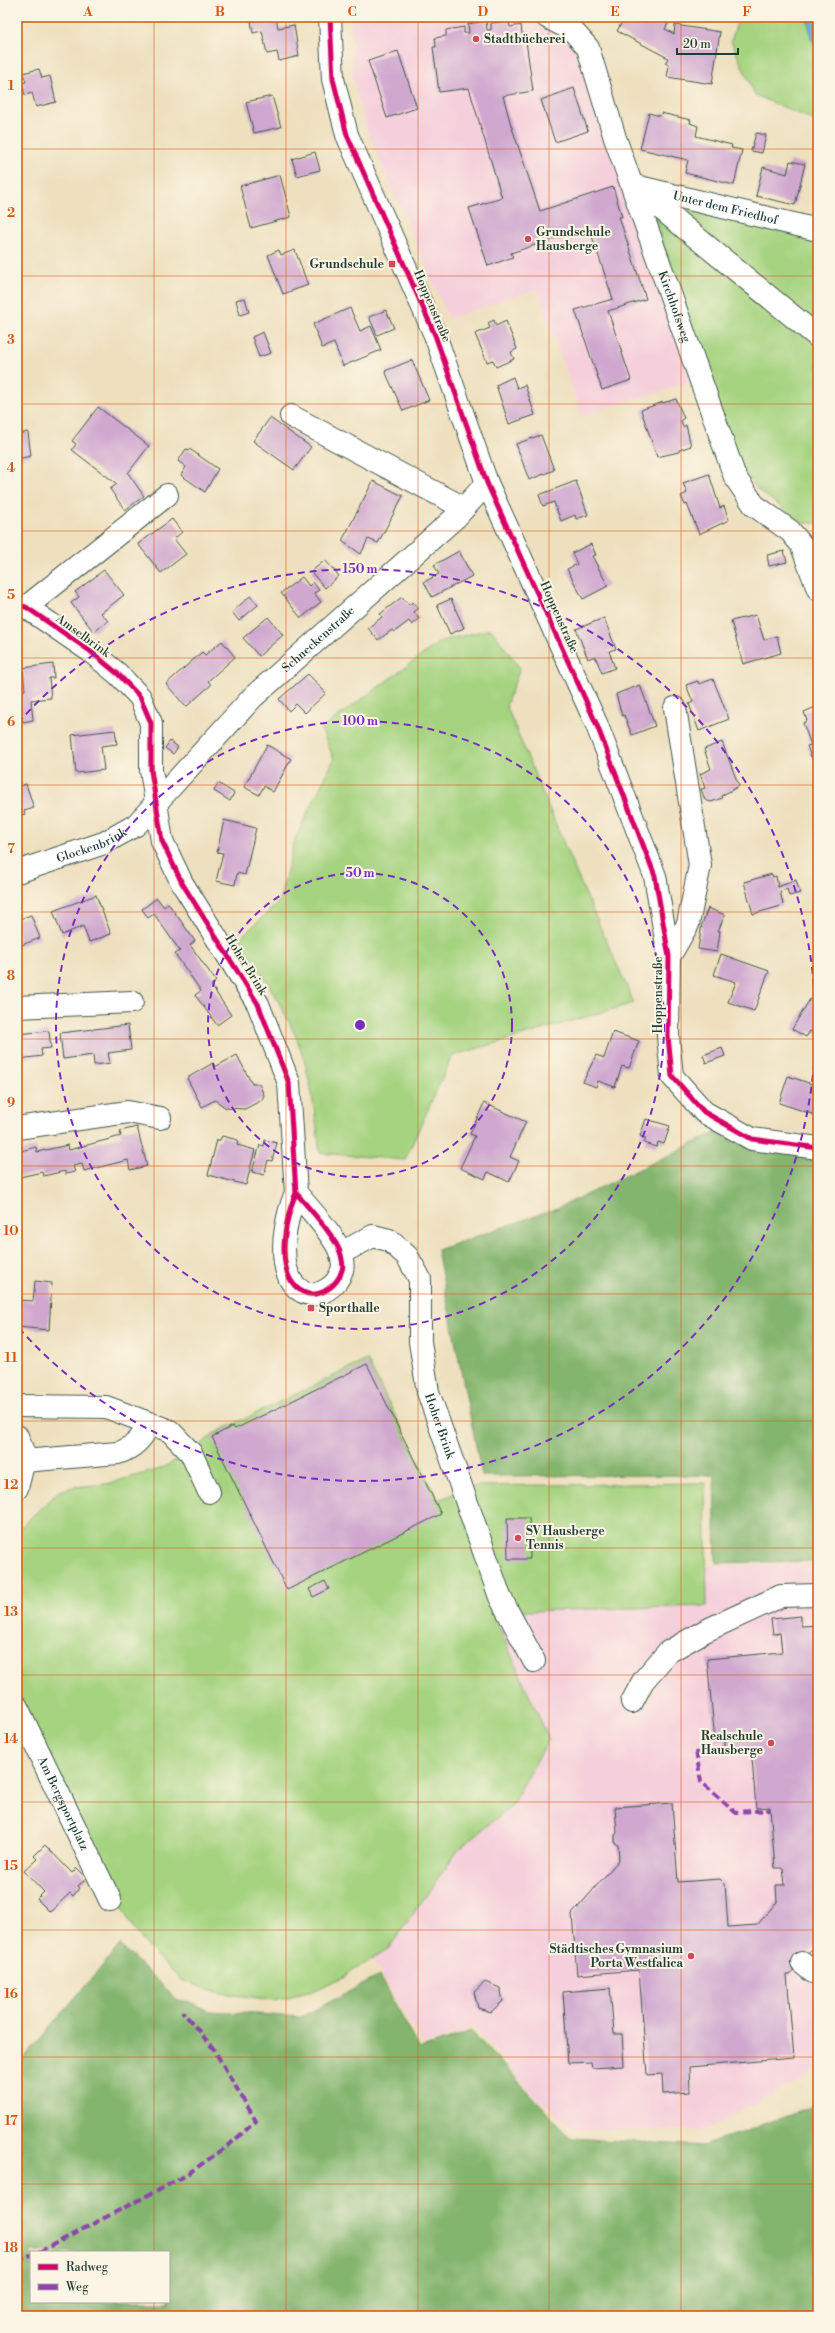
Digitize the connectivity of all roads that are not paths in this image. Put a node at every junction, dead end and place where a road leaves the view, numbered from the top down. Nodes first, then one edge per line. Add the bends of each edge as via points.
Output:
1 (330, 17) edge
2 (547, 17) edge
3 (634, 185) junction
4 (818, 230) edge
5 (817, 336) edge
6 (291, 416) dead end
7 (487, 482) junction
8 (167, 495) dead end
9 (464, 508) junction
10 (818, 588) edge
11 (21, 606) edge
12 (675, 708) dead end
13 (157, 804) junction
14 (17, 872) edge
15 (669, 957) junction
16 (132, 1002) dead end
17 (17, 1007) edge
18 (160, 1118) dead end
19 (17, 1128) edge
20 (818, 1148) edge
21 (296, 1193) junction
22 (340, 1253) junction
23 (17, 1406) edge
24 (150, 1424) junction
25 (17, 1436) edge
26 (25, 1459) junction
27 (17, 1488) edge
28 (209, 1492) dead end
29 (818, 1595) edge
30 (534, 1661) dead end
31 (632, 1702) dead end
32 (17, 1707) edge
33 (110, 1900) dead end

1 - 7 street, Hoppenstraße via 333,79 347,135 435,335
2 - 3 street, Kirchhofsweg via 572,30 588,48 615,138
3 - 4 street, Unter dem Friedhof
3 - 5 street via 647,199
3 - 10 street, Kirchhofsweg via 735,477 754,505 790,531 801,544
6 - 9 street
7 - 9 street, Schneckenstraße
7 - 15 street, Hoppenstraße via 599,730 655,876
8 - 11 street
9 - 13 street, Schneckenstraße via 253,697
11 - 13 street, Amselbrink via 90,651 118,674 140,697 150,723 150,770
12 - 15 street via 700,865 688,924
13 - 14 street, Glockenbrink via 136,825 104,843
13 - 21 street, Hoher Brink via 162,841 182,883 258,1004 289,1083
15 - 20 street, Hoppenstraße via 668,1036 672,1076 704,1112 752,1139
16 - 17 street
18 - 19 street via 128,1112
21 - 22 street, Hoher Brink via 328,1232
21 - 22 street, Hoher Brink via 289,1209 285,1240 285,1266 291,1282 312,1295 324,1292 336,1282 343,1269
22 - 30 street, Hoher Brink via 374,1236 389,1240 407,1256 420,1279 420,1342 428,1392 500,1597
23 - 24 street via 106,1408
24 - 26 street via 132,1448 118,1453
24 - 28 street via 170,1431 191,1453
25 - 26 street
26 - 27 street
29 - 31 street via 780,1596 705,1631 668,1652 643,1681
32 - 33 street, Am Bergsportplatz

